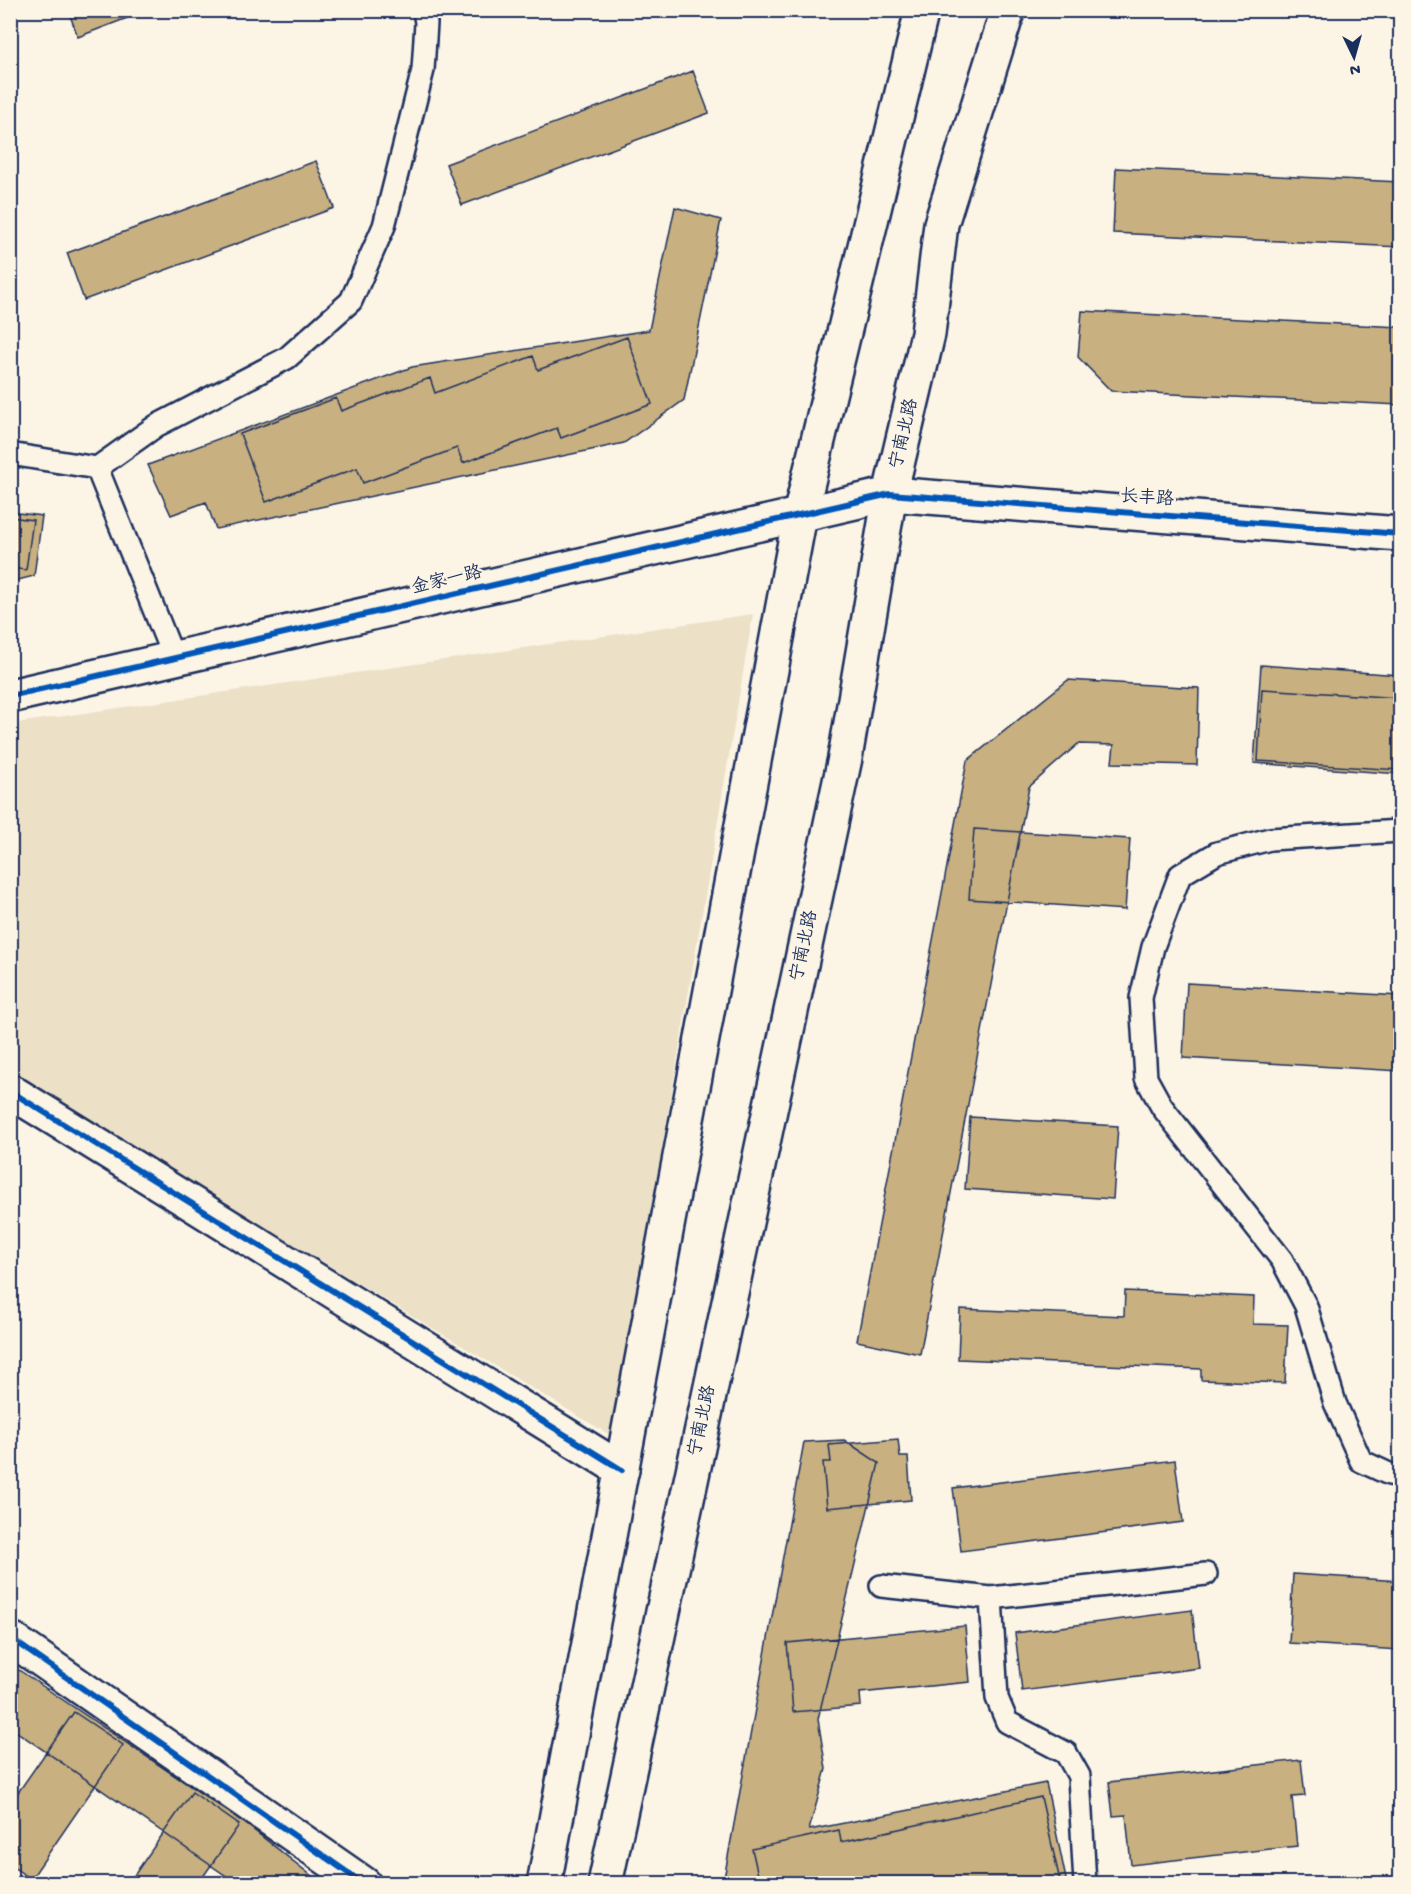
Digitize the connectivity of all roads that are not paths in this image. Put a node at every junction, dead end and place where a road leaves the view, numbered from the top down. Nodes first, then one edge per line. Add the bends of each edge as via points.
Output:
1 (424, 10) edge
2 (922, 10) edge
3 (1008, 10) edge
4 (10, 454) edge
5 (97, 468) junction
6 (890, 494) junction
7 (800, 515) junction
8 (1401, 534) edge
9 (174, 659) junction
10 (10, 696) edge
11 (1401, 831) edge
12 (10, 1091) edge
13 (622, 1470) junction
14 (1401, 1476) edge
15 (1206, 1574) dead end
16 (881, 1586) dead end
17 (991, 1598) junction
18 (10, 1638) edge
19 (364, 1884) edge
20 (544, 1884) edge
21 (605, 1884) edge
22 (1084, 1884) edge

1 - 5 lane via 423,70 384,226 351,301 287,358 156,426
2 - 7 main road
3 - 6 main road, 宁南北路 via 942,224 928,334
4 - 5 lane
5 - 9 lane
6 - 7 main road, 金家一路
6 - 8 main road, 长丰路
6 - 21 main road, 宁南北路 via 845,758
7 - 9 main road, 金家一路
7 - 13 main road
9 - 10 main road, 金家一路
11 - 14 lane via 1270,839 1217,853 1180,875 1153,947 1141,998 1146,1078 1151,1088 1282,1260 1306,1306 1335,1403 1361,1461
12 - 13 main road
13 - 20 main road
15 - 17 lane
16 - 17 lane
17 - 22 lane via 997,1698 1007,1722 1066,1753 1079,1776
18 - 19 main road

